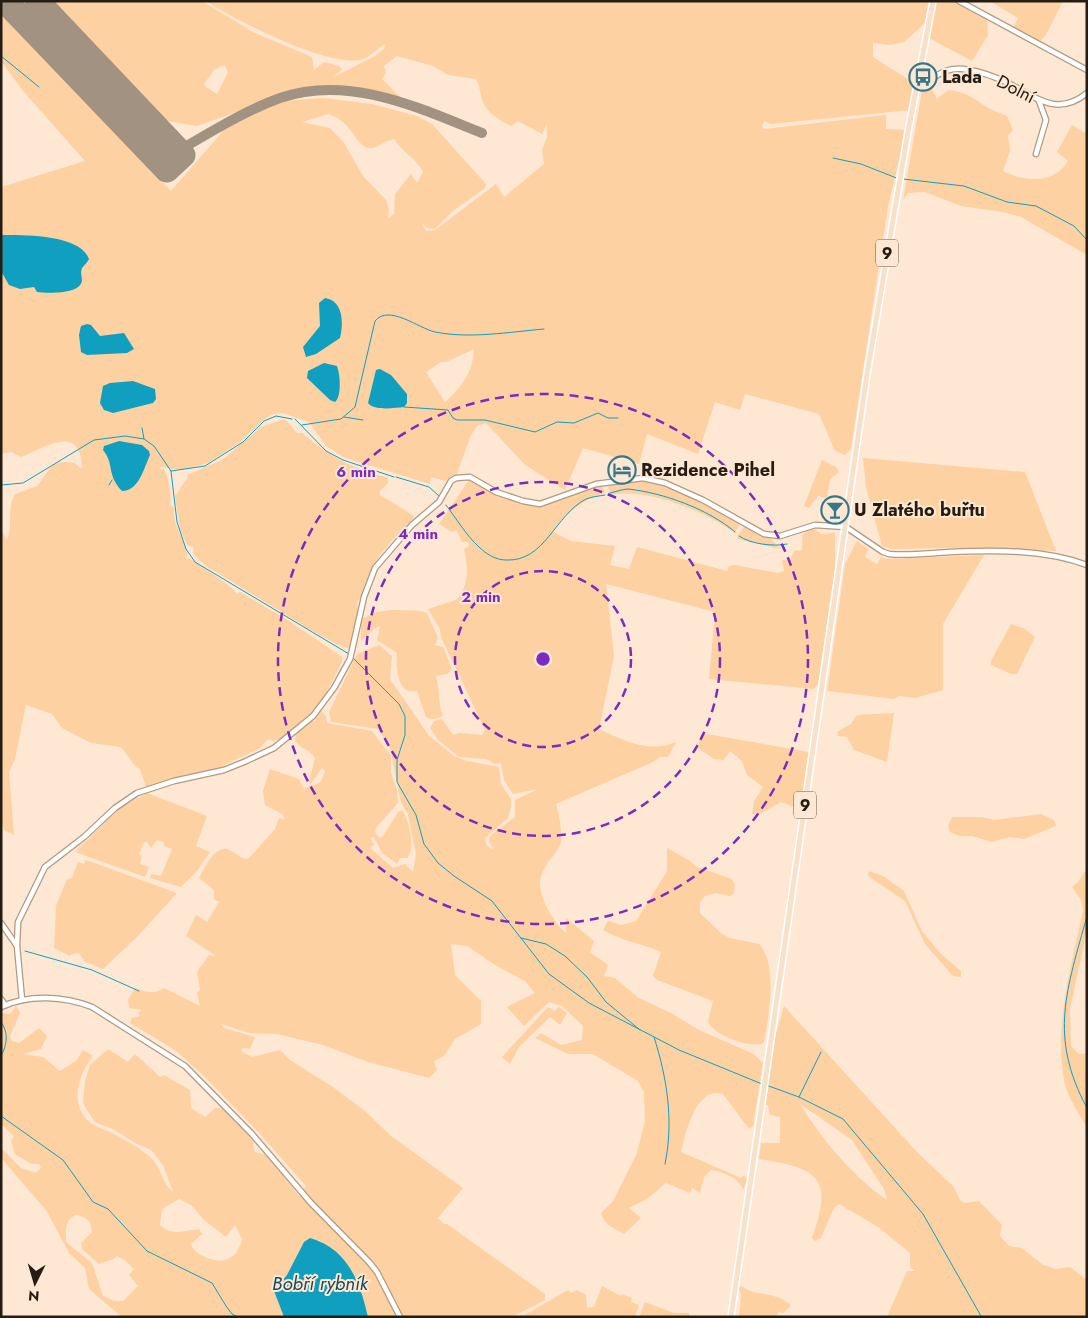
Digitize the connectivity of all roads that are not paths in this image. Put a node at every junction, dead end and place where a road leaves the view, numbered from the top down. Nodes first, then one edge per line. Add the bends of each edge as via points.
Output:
1 (933, 1) edge
2 (959, 1) edge
3 (1087, 70) edge
4 (917, 83) junction
5 (1087, 94) edge
6 (1039, 101) junction
7 (1036, 154) dead end
8 (846, 527) junction
9 (1087, 565) edge
10 (1, 923) edge
11 (17, 946) junction
12 (1, 999) edge
13 (22, 1000) junction
14 (3, 1006) edge
15 (400, 1317) edge
16 (731, 1317) edge

1 - 4 main road, 9
2 - 3 street
4 - 6 street, Dolní via 926,83 944,70 964,69 1003,81
4 - 8 main road, 9 via 876,320
5 - 6 street, Dolní via 1060,104
6 - 7 street via 1046,120
8 - 9 street via 889,554 1034,553 1056,555
8 - 11 street via 815,525 771,536 703,500 665,483 643,478 596,484 540,504 523,502 496,492 470,477 452,480 439,502 412,525 375,568 364,597 350,659 321,707 297,730 266,752 224,770 137,793 115,808 45,867 21,916
8 - 16 main road, 9
10 - 11 street
11 - 13 street
12 - 14 street
13 - 14 street
13 - 15 street via 78,1001 112,1018 180,1062 252,1134 310,1204 369,1262

